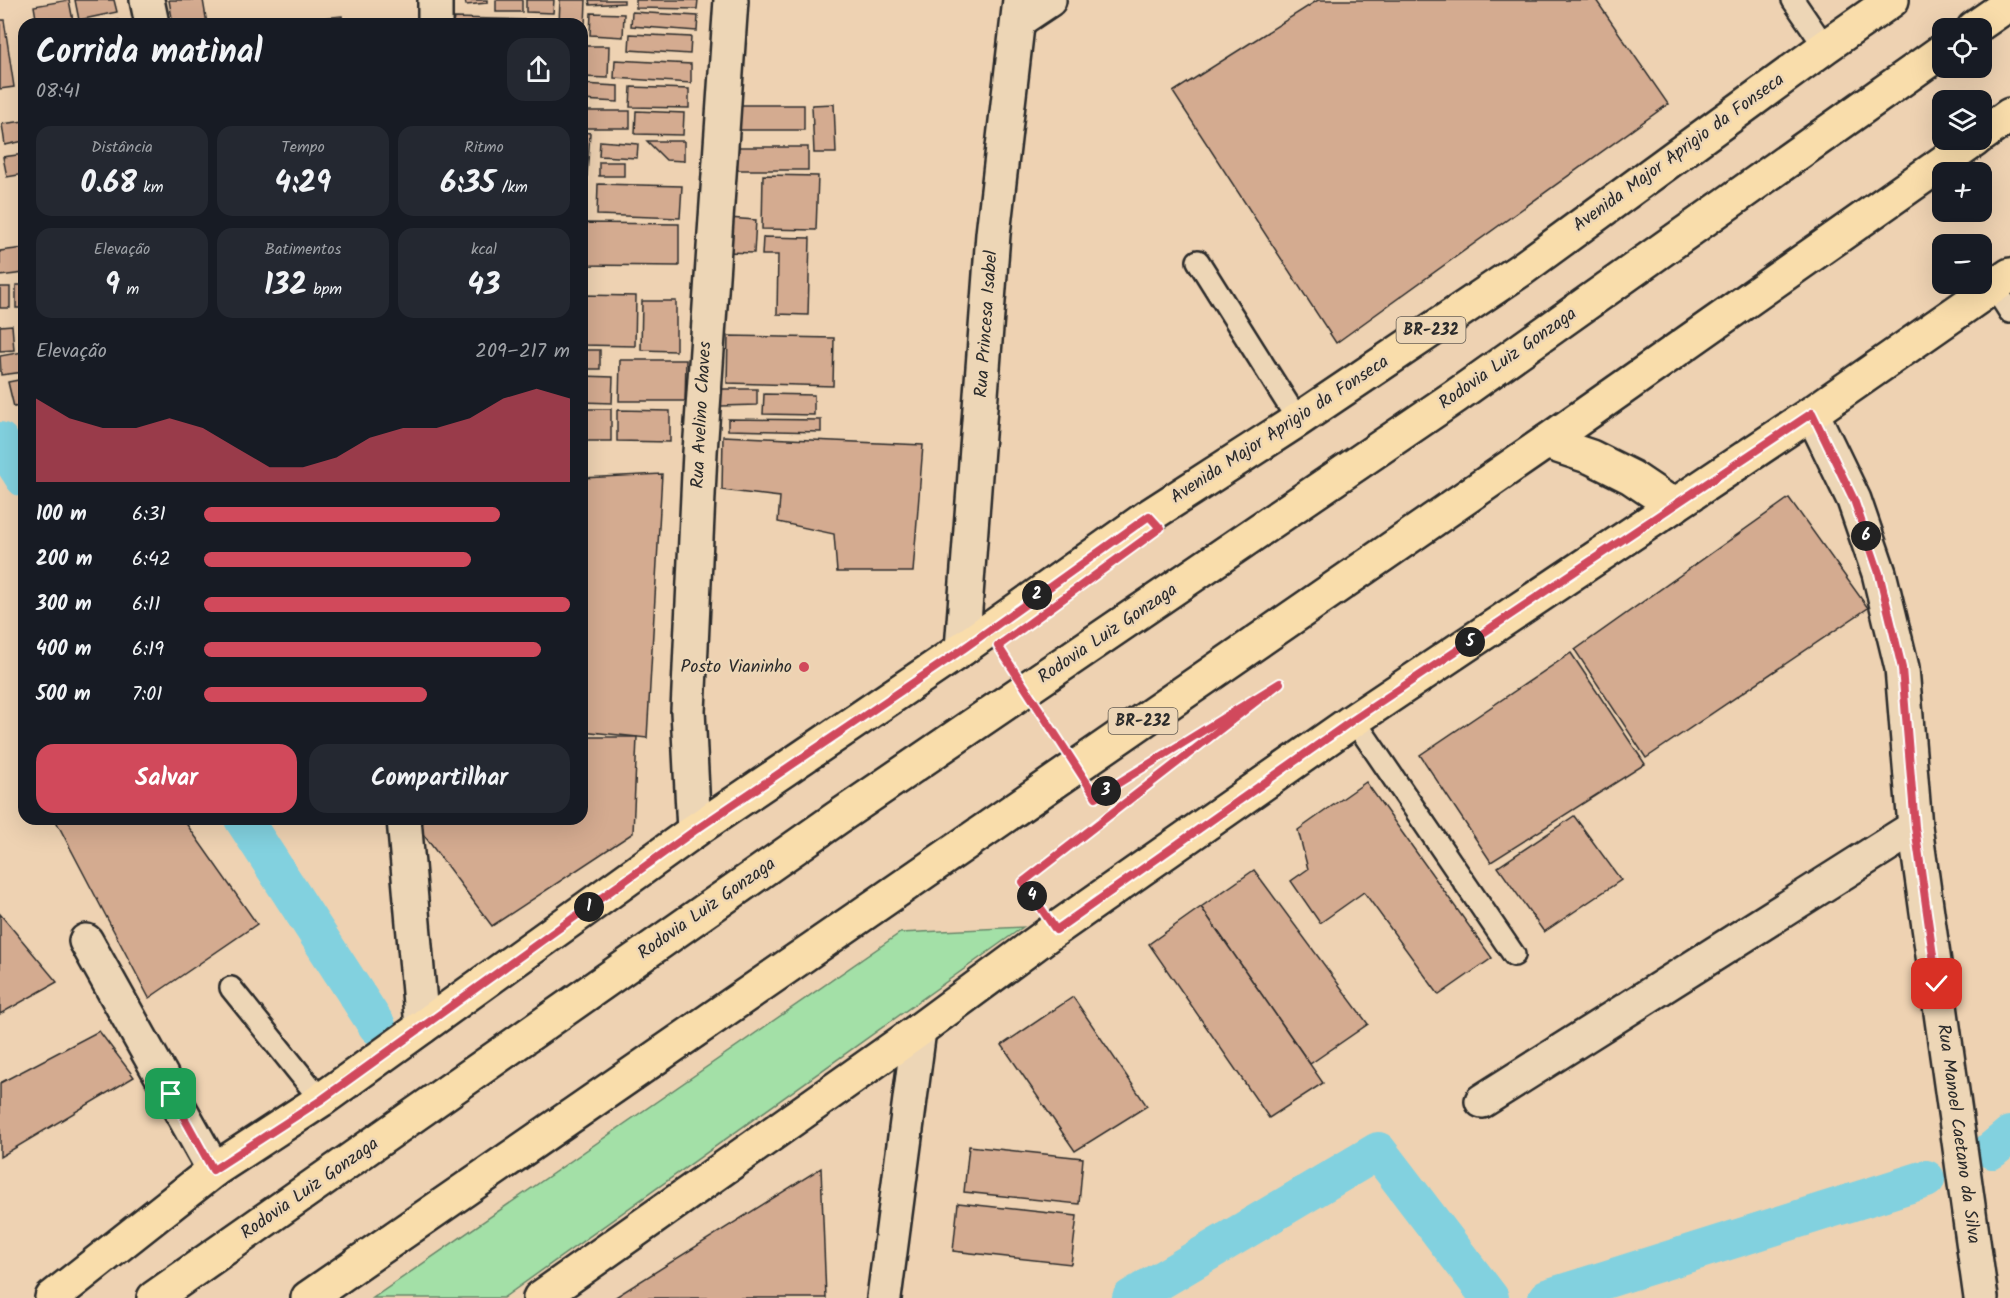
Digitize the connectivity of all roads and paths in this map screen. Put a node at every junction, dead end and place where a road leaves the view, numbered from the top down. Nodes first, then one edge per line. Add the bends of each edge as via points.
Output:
1 (147, 0) edge
2 (435, 0) edge
3 (731, 0) edge
4 (1049, 0) edge
5 (1793, 0) edge
6 (1892, 0) edge
7 (2010, 3) edge
8 (1020, 10) edge
9 (151, 18) edge
10 (435, 18) edge
11 (1988, 18) edge
12 (1825, 47) junction
13 (1932, 58) edge
14 (2010, 115) edge
15 (1992, 128) edge
16 (1961, 150) edge
17 (1198, 261) dead end
18 (2005, 291) edge
19 (1812, 413) junction
20 (1298, 420) junction
21 (1546, 442) junction
22 (1674, 506) junction
23 (1149, 516) junction
24 (963, 649) junction
25 (1353, 720) junction
26 (405, 825) edge
27 (1915, 827) junction
28 (694, 831) junction
29 (1056, 930) junction
30 (86, 941) dead end
31 (1514, 955) dead end
32 (231, 988) dead end
33 (422, 1027) junction
34 (919, 1030) junction
35 (321, 1100) junction
36 (1482, 1101) dead end
37 (213, 1170) junction
38 (52, 1298) edge
39 (154, 1298) edge
40 (308, 1298) edge
41 (540, 1298) edge
42 (884, 1298) edge
43 (1981, 1298) edge

1 - 9 street
2 - 10 street
3 - 28 street, Rua Avelino Chaves via 699,464 688,711
4 - 8 street
5 - 12 lane
6 - 12 main road, Avenida Major Aprigio da Fonseca / BR-232
7 - 11 main road
8 - 24 street, Rua Princesa Isabel via 993,234
12 - 20 main road, Avenida Major Aprigio da Fonseca / BR-232 via 1522,268
13 - 39 main road, Rodovia Luiz Gonzaga via 1456,396 828,825
14 - 15 main road
16 - 21 main road, BR-232
17 - 20 lane
18 - 19 main road
19 - 22 main road
19 - 27 street, Rua Manoel Caetano da Silva via 1854,500 1879,573 1902,668
20 - 23 main road, Avenida Major Aprigio da Fonseca / BR-232
21 - 22 main road via 1591,457 1631,477
21 - 40 main road, BR-232
22 - 25 main road
23 - 24 main road, Avenida Major Aprigio da Fonseca / BR-232
23 - 29 path, bridge via 1160,528 998,646 1096,797 1280,683 1023,882
24 - 28 main road, Avenida Major Aprigio da Fonseca / BR-232
25 - 29 main road
25 - 31 lane
26 - 33 street
27 - 36 street
27 - 43 street, Rua Manoel Caetano da Silva
28 - 33 main road, Avenida Major Aprigio da Fonseca / BR-232
29 - 34 main road
30 - 37 street
32 - 35 lane
33 - 35 main road, Avenida Major Aprigio da Fonseca / BR-232
34 - 41 main road
34 - 42 street
35 - 37 main road, Avenida Major Aprigio da Fonseca / BR-232
37 - 38 main road, Avenida Major Aprigio da Fonseca / BR-232

